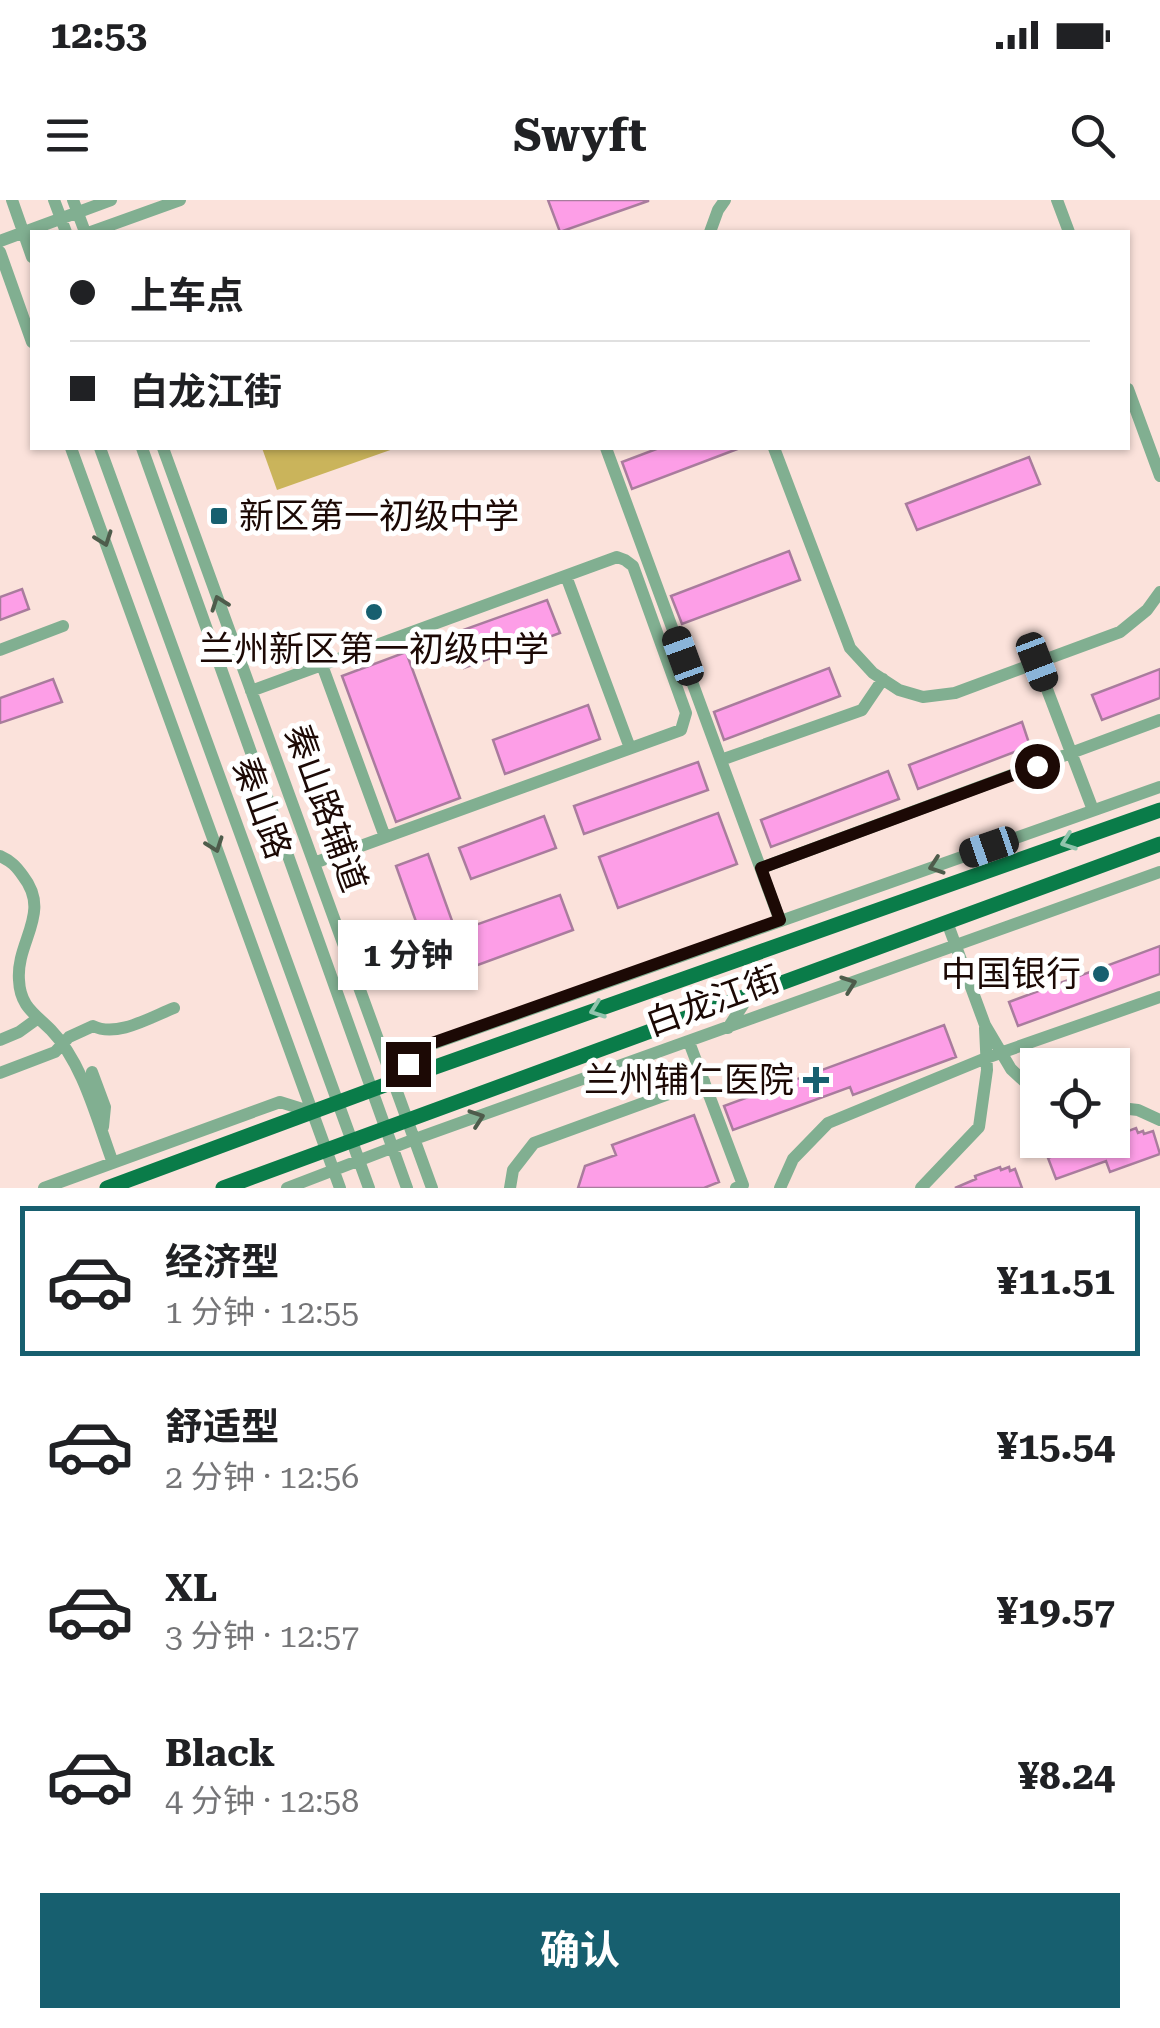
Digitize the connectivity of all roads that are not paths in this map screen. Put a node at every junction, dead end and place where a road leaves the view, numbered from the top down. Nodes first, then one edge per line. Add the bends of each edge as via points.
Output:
1 (10, 200) edge
2 (54, 200) edge
3 (111, 200) edge
4 (180, 200) edge
5 (725, 200) edge
6 (1057, 200) edge
7 (0, 203) edge
8 (75, 206) edge
9 (63, 226) edge
10 (37, 230) edge
11 (87, 230) edge
12 (94, 230) edge
13 (711, 230) edge
14 (1069, 230) edge
15 (30, 231) edge
16 (24, 232) junction
17 (0, 241) edge
18 (30, 251) edge
19 (0, 252) edge
20 (30, 336) edge
21 (1130, 394) edge
22 (72, 450) edge
23 (101, 450) edge
24 (143, 450) edge
25 (164, 450) edge
26 (607, 450) edge
27 (775, 450) edge
28 (1160, 476) edge
29 (566, 576) junction
30 (1160, 592) edge
31 (63, 626) dead end
32 (0, 650) edge
33 (1037, 662) junction
34 (322, 665) junction
35 (883, 679) junction
36 (251, 691) junction
37 (1160, 720) edge
38 (630, 748) junction
39 (1072, 753) junction
40 (721, 760) junction
41 (1160, 787) edge
42 (1094, 810) junction
43 (1160, 810) edge
44 (385, 836) junction
45 (1160, 844) edge
46 (0, 856) edge
47 (314, 862) junction
48 (761, 868) junction
49 (1160, 872) edge
50 (780, 920) junction
51 (946, 922) junction
52 (955, 946) junction
53 (750, 994) junction
54 (1158, 999) edge
55 (174, 1008) dead end
56 (37, 1019) junction
57 (984, 1025) junction
58 (728, 1028) junction
59 (0, 1040) edge
60 (690, 1042) junction
61 (62, 1046) junction
62 (1001, 1053) junction
63 (986, 1058) junction
64 (92, 1072) dead end
65 (0, 1073) edge
66 (1020, 1078) edge
67 (704, 1081) junction
68 (394, 1082) junction
69 (372, 1090) junction
70 (338, 1102) junction
71 (1130, 1109) edge
72 (312, 1112) junction
73 (406, 1120) junction
74 (1160, 1120) edge
75 (385, 1128) junction
76 (196, 1133) junction
77 (102, 1135) junction
78 (415, 1139) junction
79 (236, 1140) junction
80 (352, 1140) junction
81 (393, 1149) junction
82 (326, 1150) junction
83 (360, 1162) junction
84 (113, 1163) junction
85 (334, 1171) junction
86 (44, 1188) edge
87 (106, 1188) edge
88 (222, 1188) edge
89 (287, 1188) edge
90 (340, 1188) edge
91 (369, 1188) edge
92 (407, 1188) edge
93 (432, 1188) edge
94 (510, 1188) edge
95 (736, 1188) edge
96 (780, 1188) edge
97 (921, 1188) edge

1 - 7 street
1 - 16 street
2 - 9 street
3 - 8 street
4 - 12 street
5 - 13 street
6 - 14 street
8 - 9 street
8 - 11 street
9 - 10 street
15 - 16 street
16 - 17 street
16 - 18 street
19 - 20 street
21 - 28 street
22 -> 72 street
23 - 70 street, 秦山路
24 - 69 street, 秦山路
36 -> 25 street, 秦山路辅道
26 - 40 street
27 - 35 street via 850,648
29 - 34 street
29 - 38 street
29 - 38 street via 617,558 633,566 686,713 680,730
30 - 33 street via 1120,632
31 - 32 street
33 - 35 street via 955,693 923,697
33 - 39 street
34 - 36 street
34 - 44 street
35 - 40 street via 862,710
36 - 47 street, 秦山路辅道
37 - 39 street
38 - 44 street
39 - 42 street
39 - 48 street
40 - 48 street
41 - 42 street, 白龙江街
42 -> 50 street, 白龙江街
43 -> 68 main road, 白龙江街
44 - 47 street
45 - 51 main road, 白龙江街
46 - 56 street via 12,862 34,896 19,979
47 - 68 street, 秦山路辅道
48 - 50 street
49 - 52 street, 白龙江街
50 - 68 street, 白龙江街 via 424,1046
51 - 52 street
51 - 53 main road, 白龙江街
52 - 57 street
58 -> 52 street, 白龙江街
53 - 58 street
53 - 73 main road, 白龙江街
54 - 62 street
55 - 61 street via 104,1032 93,1026 68,1036
56 - 59 street
56 - 61 street
57 - 62 street
57 - 63 street
58 - 60 street, 白龙江街
60 - 67 street
78 -> 60 street, 白龙江街
61 - 65 street
61 - 77 street via 73,1057
62 - 63 street
62 - 66 street
63 - 96 street via 828,1123 793,1159
63 - 97 street via 980,1127
64 - 77 street via 104,1107
67 - 94 street via 534,1143 513,1170
67 - 95 street via 743,1185
68 - 69 main road, 白龙江街
68 - 73 street, 秦山路辅道
69 - 70 main road, 白龙江街
69 - 75 street, 秦山路
70 - 72 main road, 白龙江街
70 - 80 street, 秦山路
71 - 74 street
72 - 76 street via 280,1102
72 - 79 main road, 白龙江街
72 - 82 street
73 - 75 main road, 白龙江街
73 - 78 street, 秦山路辅道
75 - 80 main road, 白龙江街
75 - 81 street, 秦山路
76 - 79 street
76 - 84 street
77 - 84 street
78 - 81 street, 白龙江街
78 - 93 street, 秦山路辅道
79 - 87 main road, 白龙江街
80 - 82 main road, 白龙江街
80 - 83 street, 秦山路
81 - 83 street, 白龙江街
81 - 92 street, 秦山路
82 - 85 street
82 - 88 main road, 白龙江街
83 - 85 street, 白龙江街
83 - 91 street, 秦山路
84 - 86 street
85 - 89 street, 白龙江街
85 - 90 street

